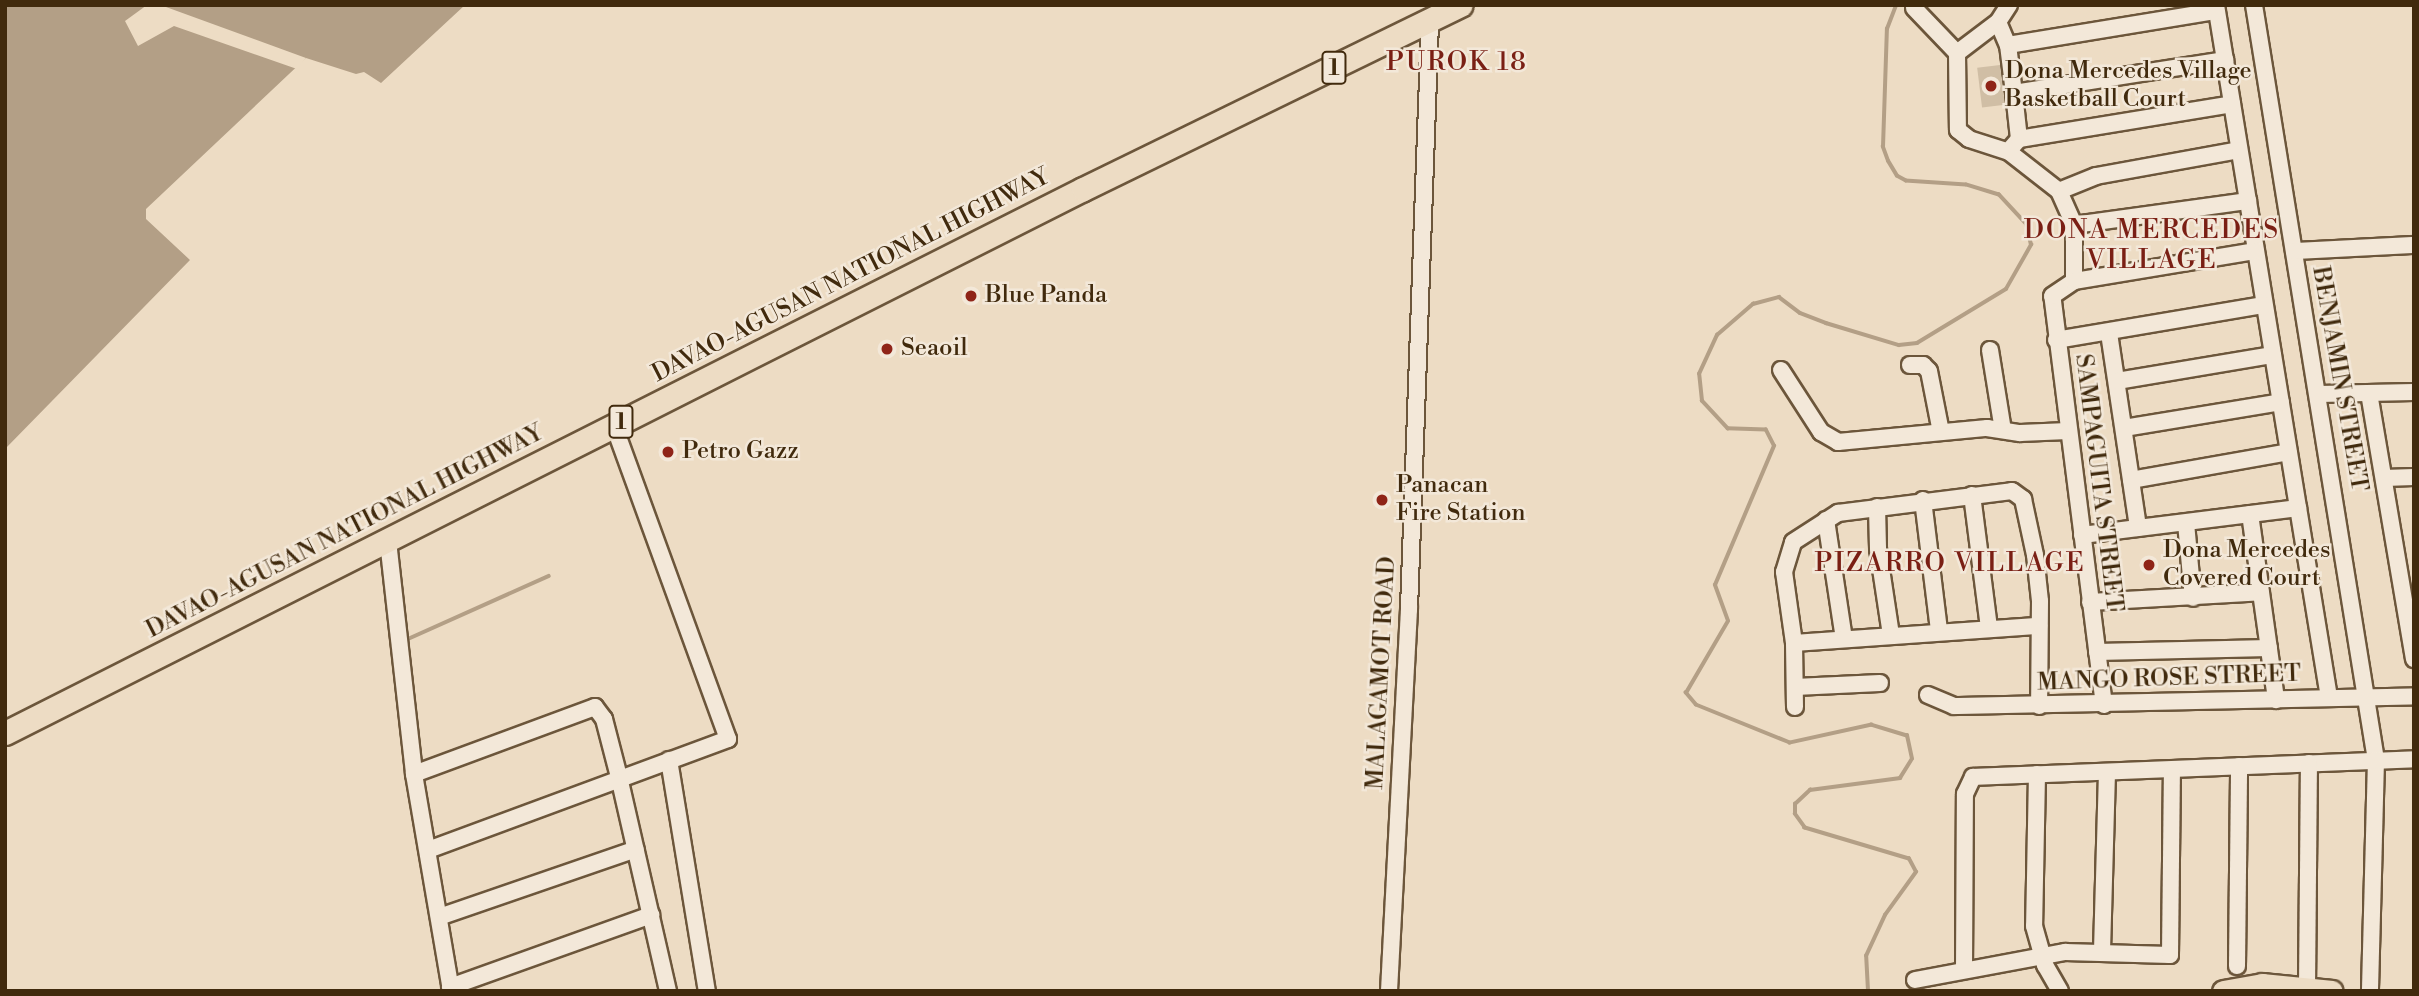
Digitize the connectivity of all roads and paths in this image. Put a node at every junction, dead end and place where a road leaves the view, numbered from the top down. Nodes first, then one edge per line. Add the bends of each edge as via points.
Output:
1 (1461, 5) edge
2 (2009, 5) edge
3 (2254, 5) edge
4 (2216, 8) edge
5 (1914, 9) dead end
6 (1430, 21) junction
7 (1998, 22) junction
8 (2008, 46) junction
9 (1957, 53) junction
10 (2225, 60) junction
11 (2014, 93) junction
12 (2232, 104) junction
13 (2014, 145) junction
14 (2239, 150) junction
15 (2059, 191) junction
16 (2248, 201) junction
17 (2074, 225) junction
18 (2414, 245) edge
19 (2256, 251) junction
20 (2294, 251) junction
21 (2074, 281) junction
22 (2264, 304) junction
23 (2109, 333) junction
24 (2056, 340) junction
25 (1990, 349) dead end
26 (2273, 355) junction
27 (1910, 365) dead end
28 (1781, 370) dead end
29 (2117, 381) junction
30 (2414, 392) edge
31 (2369, 393) junction
32 (2319, 394) junction
33 (2281, 402) junction
34 (614, 425) junction
35 (2124, 428) junction
36 (2003, 430) junction
37 (2068, 431) junction
38 (1941, 432) junction
39 (2289, 452) junction
40 (2414, 477) edge
41 (2384, 478) junction
42 (2131, 480) junction
43 (1972, 495) junction
44 (1923, 500) junction
45 (1877, 508) junction
46 (2298, 508) junction
47 (2250, 514) junction
48 (1826, 520) junction
49 (2186, 523) junction
50 (2138, 528) junction
51 (2081, 535) junction
52 (388, 541) junction
53 (2261, 592) junction
54 (2193, 598) junction
55 (2090, 601) junction
56 (2039, 626) junction
57 (1989, 628) junction
58 (1939, 630) junction
59 (1891, 635) junction
60 (1844, 639) junction
61 (1794, 643) junction
62 (2269, 648) junction
63 (2097, 652) junction
64 (2413, 653) edge
65 (1880, 683) dead end
66 (1795, 687) junction
67 (1928, 695) dead end
68 (2414, 696) edge
69 (2329, 697) junction
70 (2368, 697) junction
71 (2276, 699) junction
72 (2104, 705) junction
73 (2039, 706) junction
74 (1795, 707) dead end
75 (5, 733) edge
76 (2414, 759) edge
77 (669, 760) junction
78 (2376, 760) junction
79 (2309, 764) junction
80 (2239, 766) junction
81 (2172, 770) junction
82 (2107, 772) junction
83 (414, 774) junction
84 (2037, 774) junction
85 (619, 777) junction
86 (636, 849) junction
87 (428, 850) junction
88 (651, 915) junction
89 (439, 917) junction
90 (2102, 951) junction
91 (2041, 955) junction
92 (2237, 965) dead end
93 (1964, 970) junction
94 (1915, 979) dead end
95 (2307, 987) junction
96 (451, 989) edge
97 (668, 991) edge
98 (707, 991) edge
99 (1389, 991) edge
100 (2060, 991) edge
101 (2223, 991) edge
102 (2332, 991) edge
103 (2370, 991) edge

1 - 6 highway, DAVAO-AGUSAN NATIONAL HIGHWAY / 1
2 - 7 street
3 - 20 street, BENJAMIN STREET
4 - 8 street
4 - 10 street
5 - 9 street
6 - 34 highway, DAVAO-AGUSAN NATIONAL HIGHWAY / 1
6 - 99 street, MALAGAMOT ROAD via 1409,609
7 - 8 street
7 - 9 street
8 - 11 street
9 - 13 street via 1958,130 1969,139
10 - 11 street
10 - 12 street
11 - 13 street
12 - 13 street
12 - 14 street
13 - 15 street
14 - 15 street via 2096,176
14 - 16 street
15 - 17 street
16 - 17 street
16 - 19 street
17 - 21 street
18 - 20 street
19 - 21 street
19 - 22 street
20 - 32 street, BENJAMIN STREET
21 - 24 street, SAMPAGUITA STREET via 2052,296
22 - 23 street
22 - 26 street
23 - 24 street
23 - 29 street
24 - 37 street, SAMPAGUITA STREET
25 - 36 street
26 - 29 street
26 - 33 street
27 - 38 street via 1923,365 1929,372
28 - 38 street via 1829,439 1849,443
29 - 35 street
30 - 31 street
31 - 32 street
31 - 41 street
32 - 70 street, BENJAMIN STREET
33 - 35 street
33 - 39 street
34 - 52 highway, DAVAO-AGUSAN NATIONAL HIGHWAY / 1
34 - 77 street via 728,739
35 - 42 street
36 - 37 street
36 - 38 street
37 - 51 street, SAMPAGUITA STREET
39 - 42 street
39 - 46 street
40 - 41 street
41 - 64 street
42 - 50 street
43 - 44 street
43 - 56 street via 2012,491 2023,499 2035,555
43 - 57 street
44 - 45 street
44 - 58 street
45 - 48 street
45 - 59 street
46 - 47 street
46 - 69 street
47 - 49 street
47 - 53 street
48 - 60 street
48 - 61 street via 1793,542 1786,559 1786,598
49 - 50 street
49 - 54 street
50 - 51 street
51 - 55 street, SAMPAGUITA STREET
52 - 75 highway, DAVAO-AGUSAN NATIONAL HIGHWAY / 1
52 - 83 street
53 - 54 street
53 - 62 street
54 - 55 street
55 - 63 street, SAMPAGUITA STREET
56 - 57 street
56 - 73 street
57 - 58 street
58 - 59 street
59 - 60 street
60 - 61 street
61 - 66 street
62 - 63 street
62 - 71 street
63 - 72 street, SAMPAGUITA STREET
65 - 66 street
66 - 74 street
67 - 73 street, MANGO ROSE STREET via 1954,706
68 - 70 street, MANGO ROSE STREET
69 - 70 street, MANGO ROSE STREET
69 - 71 street, MANGO ROSE STREET
70 - 78 street, BENJAMIN STREET
71 - 72 street, MANGO ROSE STREET
72 - 73 street, MANGO ROSE STREET
76 - 78 street
77 - 85 street
77 - 98 street
78 - 79 street
78 - 103 street, BENJAMIN STREET
79 - 80 street
79 - 95 street
80 - 81 street
80 - 92 street
81 - 82 street
81 - 90 street via 2170,955
82 - 84 street
82 - 90 street
83 - 85 street via 595,707 604,719
83 - 87 street
84 - 91 street via 2034,926
84 - 93 street via 1978,776 1966,785
85 - 86 street
85 - 87 street
86 - 88 street
86 - 89 street
87 - 89 street
88 - 96 street
88 - 97 street
89 - 96 street
90 - 91 street
91 - 93 street
91 - 100 street
93 - 94 street
95 - 101 main road via 2262,984
95 - 102 main road

